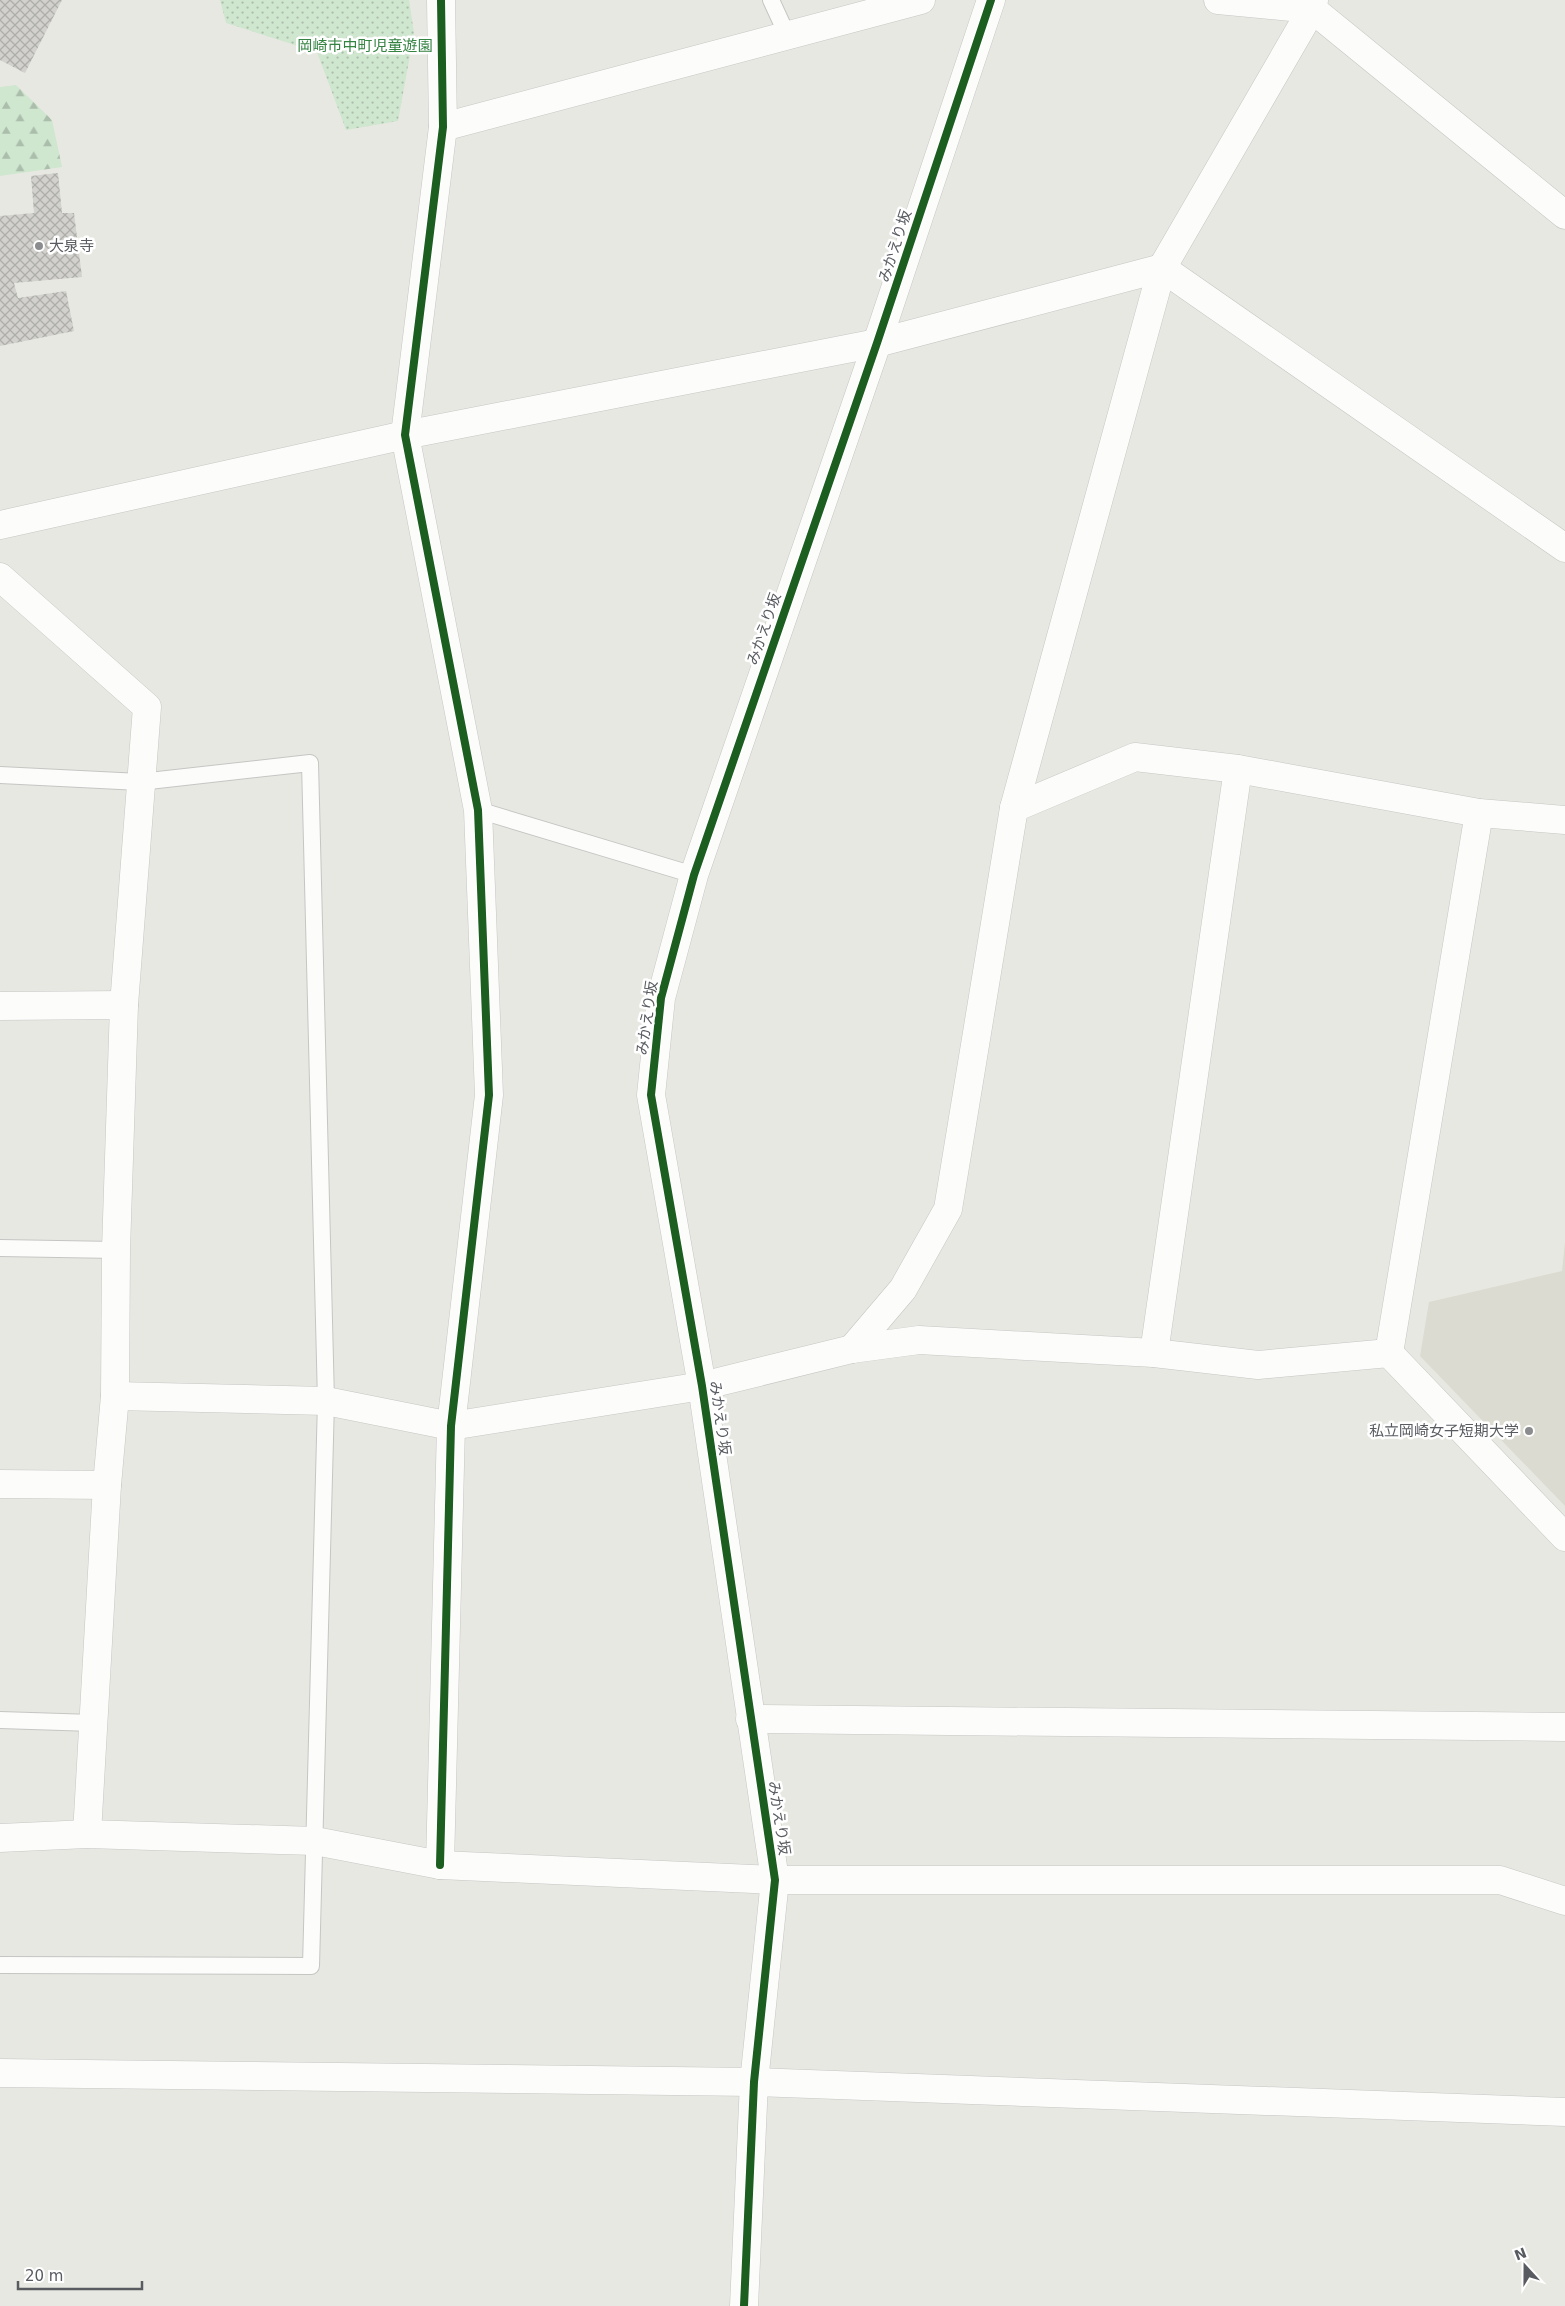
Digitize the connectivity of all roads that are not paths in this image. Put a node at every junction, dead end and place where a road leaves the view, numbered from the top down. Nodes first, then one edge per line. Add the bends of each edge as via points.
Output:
1 (442, 0) edge
2 (771, 0) edge
3 (921, 0) edge
4 (991, 0) edge
5 (1218, 0) edge
6 (1313, 4) edge
7 (788, 37) junction
8 (442, 127) junction
9 (1565, 215) edge
10 (1162, 268) junction
11 (877, 343) junction
12 (404, 435) junction
13 (0, 525) edge
14 (1565, 548) edge
15 (0, 577) edge
16 (1238, 769) junction
17 (0, 775) edge
18 (140, 782) junction
19 (1014, 808) junction
20 (478, 810) junction
21 (1479, 813) junction
22 (1565, 820) edge
23 (694, 875) junction
24 (124, 1004) junction
25 (0, 1006) edge
26 (0, 1248) edge
27 (116, 1250) junction
28 (852, 1349) junction
29 (1154, 1353) junction
30 (1389, 1353) junction
31 (702, 1386) junction
32 (116, 1396) junction
33 (326, 1401) junction
34 (451, 1426) junction
35 (0, 1484) edge
36 (107, 1485) junction
37 (1565, 1537) edge
38 (750, 1719) junction
39 (0, 1720) edge
40 (94, 1723) junction
41 (1565, 1727) edge
42 (87, 1834) junction
43 (0, 1838) edge
44 (315, 1841) junction
45 (440, 1865) junction
46 (775, 1880) junction
47 (1565, 1901) edge
48 (0, 1965) edge
49 (0, 2073) edge
50 (754, 2082) junction
51 (1565, 2112) edge
52 (744, 2306) edge

1 - 8 street
2 - 7 lane
3 - 7 street
4 - 11 street, みかえり坂
5 - 6 street
6 - 9 street
6 - 10 street
7 - 8 street
8 - 12 street
10 - 11 street
10 - 14 street
10 - 19 street
11 - 12 street
11 - 23 street, みかえり坂
12 - 13 street
12 - 20 street
15 - 18 street via 147,707
16 - 19 street via 1135,757
16 - 21 street
16 - 29 street
17 - 18 lane
18 - 24 street
18 - 33 lane via 310,763
19 - 28 street via 948,1209 902,1289
20 - 23 lane
20 - 34 street via 489,1096
21 - 22 street
21 - 30 street
23 - 31 street, みかえり坂 via 661,998 651,1095
24 - 25 street
24 - 27 street
26 - 27 lane
27 - 32 street
28 - 29 street via 919,1340
28 - 31 street
29 - 30 street via 1258,1365
30 - 37 street
31 - 34 street
31 - 38 street, みかえり坂
32 - 33 street
32 - 36 street
33 - 34 street
33 - 44 lane
34 - 45 street
35 - 36 street
36 - 40 street
38 - 41 street
38 - 46 street, みかえり坂
39 - 40 lane
40 - 42 street
42 - 43 street
42 - 44 street
44 - 45 street
44 - 48 lane via 311,1966
45 - 46 street
46 - 47 street via 1500,1880
46 - 50 street, みかえり坂
49 - 50 street
50 - 51 street
50 - 52 street, みかえり坂

